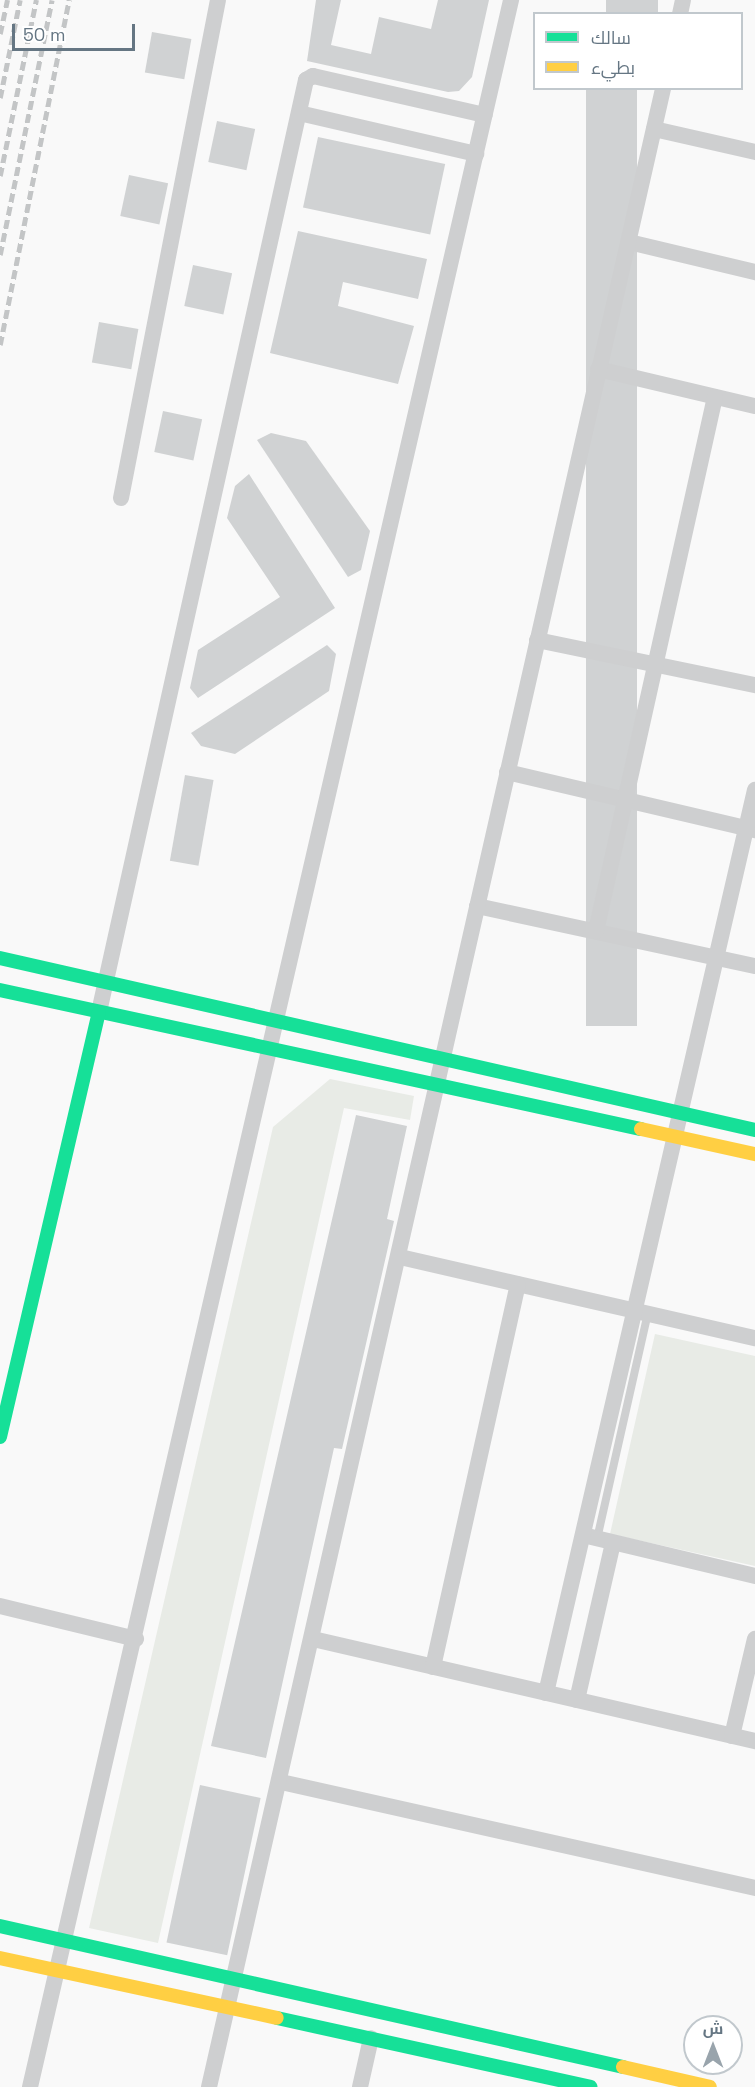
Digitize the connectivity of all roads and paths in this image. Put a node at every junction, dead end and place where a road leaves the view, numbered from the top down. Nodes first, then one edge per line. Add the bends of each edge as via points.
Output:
1 (218, 0) edge
2 (511, 0) edge
3 (663, 90) edge
4 (299, 113) junction
5 (485, 115) junction
6 (654, 129) junction
7 (755, 152) edge
8 (476, 154) junction
9 (629, 242) junction
10 (755, 272) edge
11 (598, 369) junction
12 (715, 397) junction
13 (755, 406) edge
14 (121, 498) dead end
15 (537, 640) junction
16 (656, 663) junction
17 (755, 685) edge
18 (507, 771) junction
19 (755, 790) edge
20 (626, 799) junction
21 (751, 829) edge
22 (477, 906) junction
23 (596, 931) junction
24 (717, 957) junction
25 (0, 958) edge
26 (755, 966) edge
27 (105, 982) junction
28 (0, 990) edge
29 (99, 1012) junction
30 (273, 1020) junction
31 (266, 1047) junction
32 (443, 1059) junction
33 (438, 1082) junction
34 (680, 1113) junction
35 (755, 1130) edge
36 (675, 1136) junction
37 (755, 1154) edge
38 (400, 1257) junction
39 (518, 1284) junction
40 (641, 1312) junction
41 (755, 1338) edge
42 (0, 1437) edge
43 (598, 1539) junction
44 (755, 1576) edge
45 (0, 1606) edge
46 (136, 1639) junction
47 (313, 1639) junction
48 (755, 1639) edge
49 (433, 1667) junction
50 (546, 1693) junction
51 (577, 1700) junction
52 (732, 1736) junction
53 (755, 1741) edge
54 (281, 1782) junction
55 (755, 1888) edge
56 (0, 1926) edge
57 (64, 1940) junction
58 (0, 1958) edge
59 (56, 1972) junction
60 (233, 1979) junction
61 (225, 2008) junction
62 (371, 2038) junction
63 (30, 2087) edge
64 (209, 2087) edge
65 (360, 2087) edge
66 (590, 2087) edge
67 (710, 2087) edge

1 - 14 street
2 - 5 street
3 - 6 street
4 - 5 street via 306,80 313,76
4 - 8 street
4 - 27 street
5 - 8 street
6 - 7 street
6 - 9 street
8 - 30 street
9 - 10 street
9 - 11 street
11 - 12 street
11 - 15 street
12 - 13 street
12 - 16 street
15 - 16 street
15 - 18 street
16 - 17 street
16 - 20 street
18 - 20 street
18 - 22 street
19 - 21 street
20 - 21 street
20 - 23 street
21 - 24 street
22 - 23 street
22 - 32 street
23 - 24 street
24 - 26 street
24 - 34 street
25 - 27 street
27 - 29 street
27 - 30 street
28 - 29 street
29 - 31 street
29 - 42 street
30 - 31 street
30 - 32 street
31 - 33 street
31 - 46 street
32 - 33 street
32 - 34 street
33 - 36 street
33 - 38 street
34 - 35 street
34 - 36 street
36 - 37 street
36 - 40 street
38 - 39 street
38 - 47 street
39 - 40 street
39 - 49 street
40 - 41 street
40 - 43 street
43 - 44 street
43 - 50 street
43 - 51 street
45 - 46 street
46 - 57 street
47 - 49 street
47 - 54 street
48 - 52 street
49 - 50 street
50 - 51 street
51 - 52 street
52 - 53 street
54 - 55 street
54 - 60 street
56 - 57 street
57 - 59 street
57 - 60 street
58 - 59 street
59 - 61 street
59 - 63 street
60 - 61 street
60 - 67 street
61 - 62 street
61 - 64 street
62 - 65 street
62 - 66 street

